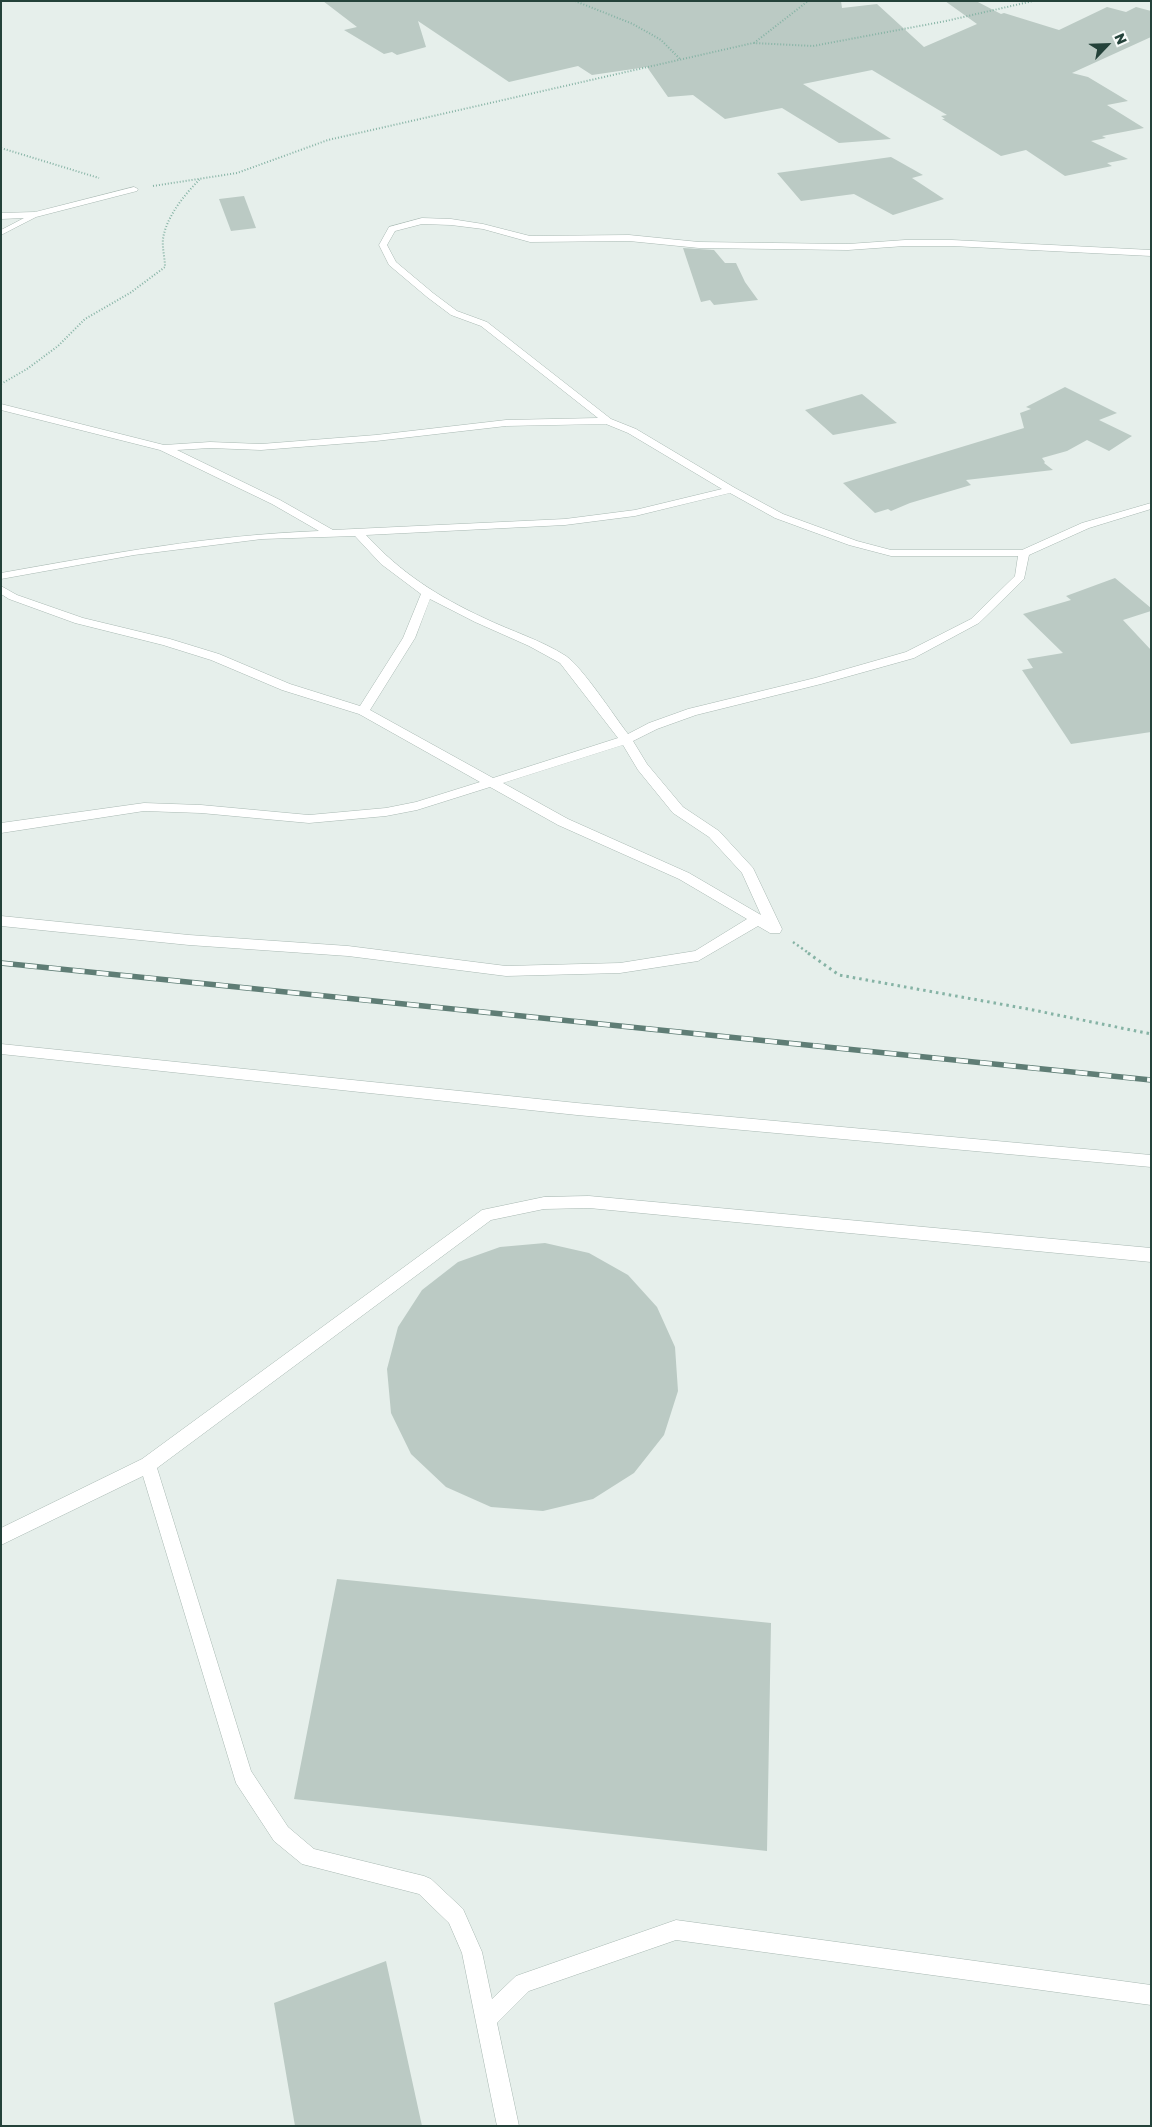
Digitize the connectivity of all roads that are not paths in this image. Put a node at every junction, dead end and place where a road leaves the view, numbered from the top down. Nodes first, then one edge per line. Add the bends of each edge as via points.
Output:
1 (134, 189) road end
2 (35, 215) junction
3 (1, 216) edge
4 (1, 233) edge
5 (1151, 253) edge
6 (1, 407) edge
7 (607, 421) junction
8 (164, 448) junction
9 (731, 490) junction
10 (1151, 506) edge
11 (331, 532) junction
12 (357, 532) junction
13 (1024, 553) junction
14 (1, 576) edge
15 (1, 589) edge
16 (427, 593) junction
17 (362, 711) junction
18 (626, 740) junction
19 (489, 783) junction
20 (1, 828) edge
21 (758, 919) junction
22 (1, 920) edge
23 (1, 1049) edge
24 (1151, 1161) edge
25 (1151, 1256) edge
26 (148, 1465) junction
27 (1, 1537) edge
28 (1151, 1995) edge
29 (486, 2020) junction
30 (508, 2126) edge

1 - 2 street
2 - 3 street
2 - 4 street
5 - 7 street via 952,243 848,247 699,245 629,238 530,239 483,227 422,221 392,229 383,245 392,262 454,314 491,329
6 - 8 street
7 - 8 street via 506,423 261,447 210,445
7 - 9 street via 632,431
8 - 11 street
9 - 12 street via 635,513 565,522
9 - 13 street via 779,516 891,553
10 - 13 street via 1110,516
11 - 12 street
11 - 14 street via 208,541
12 - 16 street via 385,562
13 - 18 street via 1020,577 975,621 910,656 692,712
15 - 17 street via 13,597 79,621 191,649 286,687
16 - 17 street via 409,638
16 - 18 street via 564,660
17 - 19 street
18 - 19 street
18 - 21 street via 642,767 678,810 714,834 748,871 775,929
19 - 20 street via 417,806 386,812 309,819 144,807
19 - 21 street via 563,822 684,876
21 - 22 street via 698,956 620,968 506,971 348,951 189,940
23 - 24 lane via 577,1109
25 - 26 lane via 589,1202 544,1203 487,1214
26 - 27 lane
26 - 29 lane via 244,1776 281,1834 309,1857 424,1886 456,1916 472,1952
28 - 29 lane via 676,1930 523,1983
29 - 30 lane

